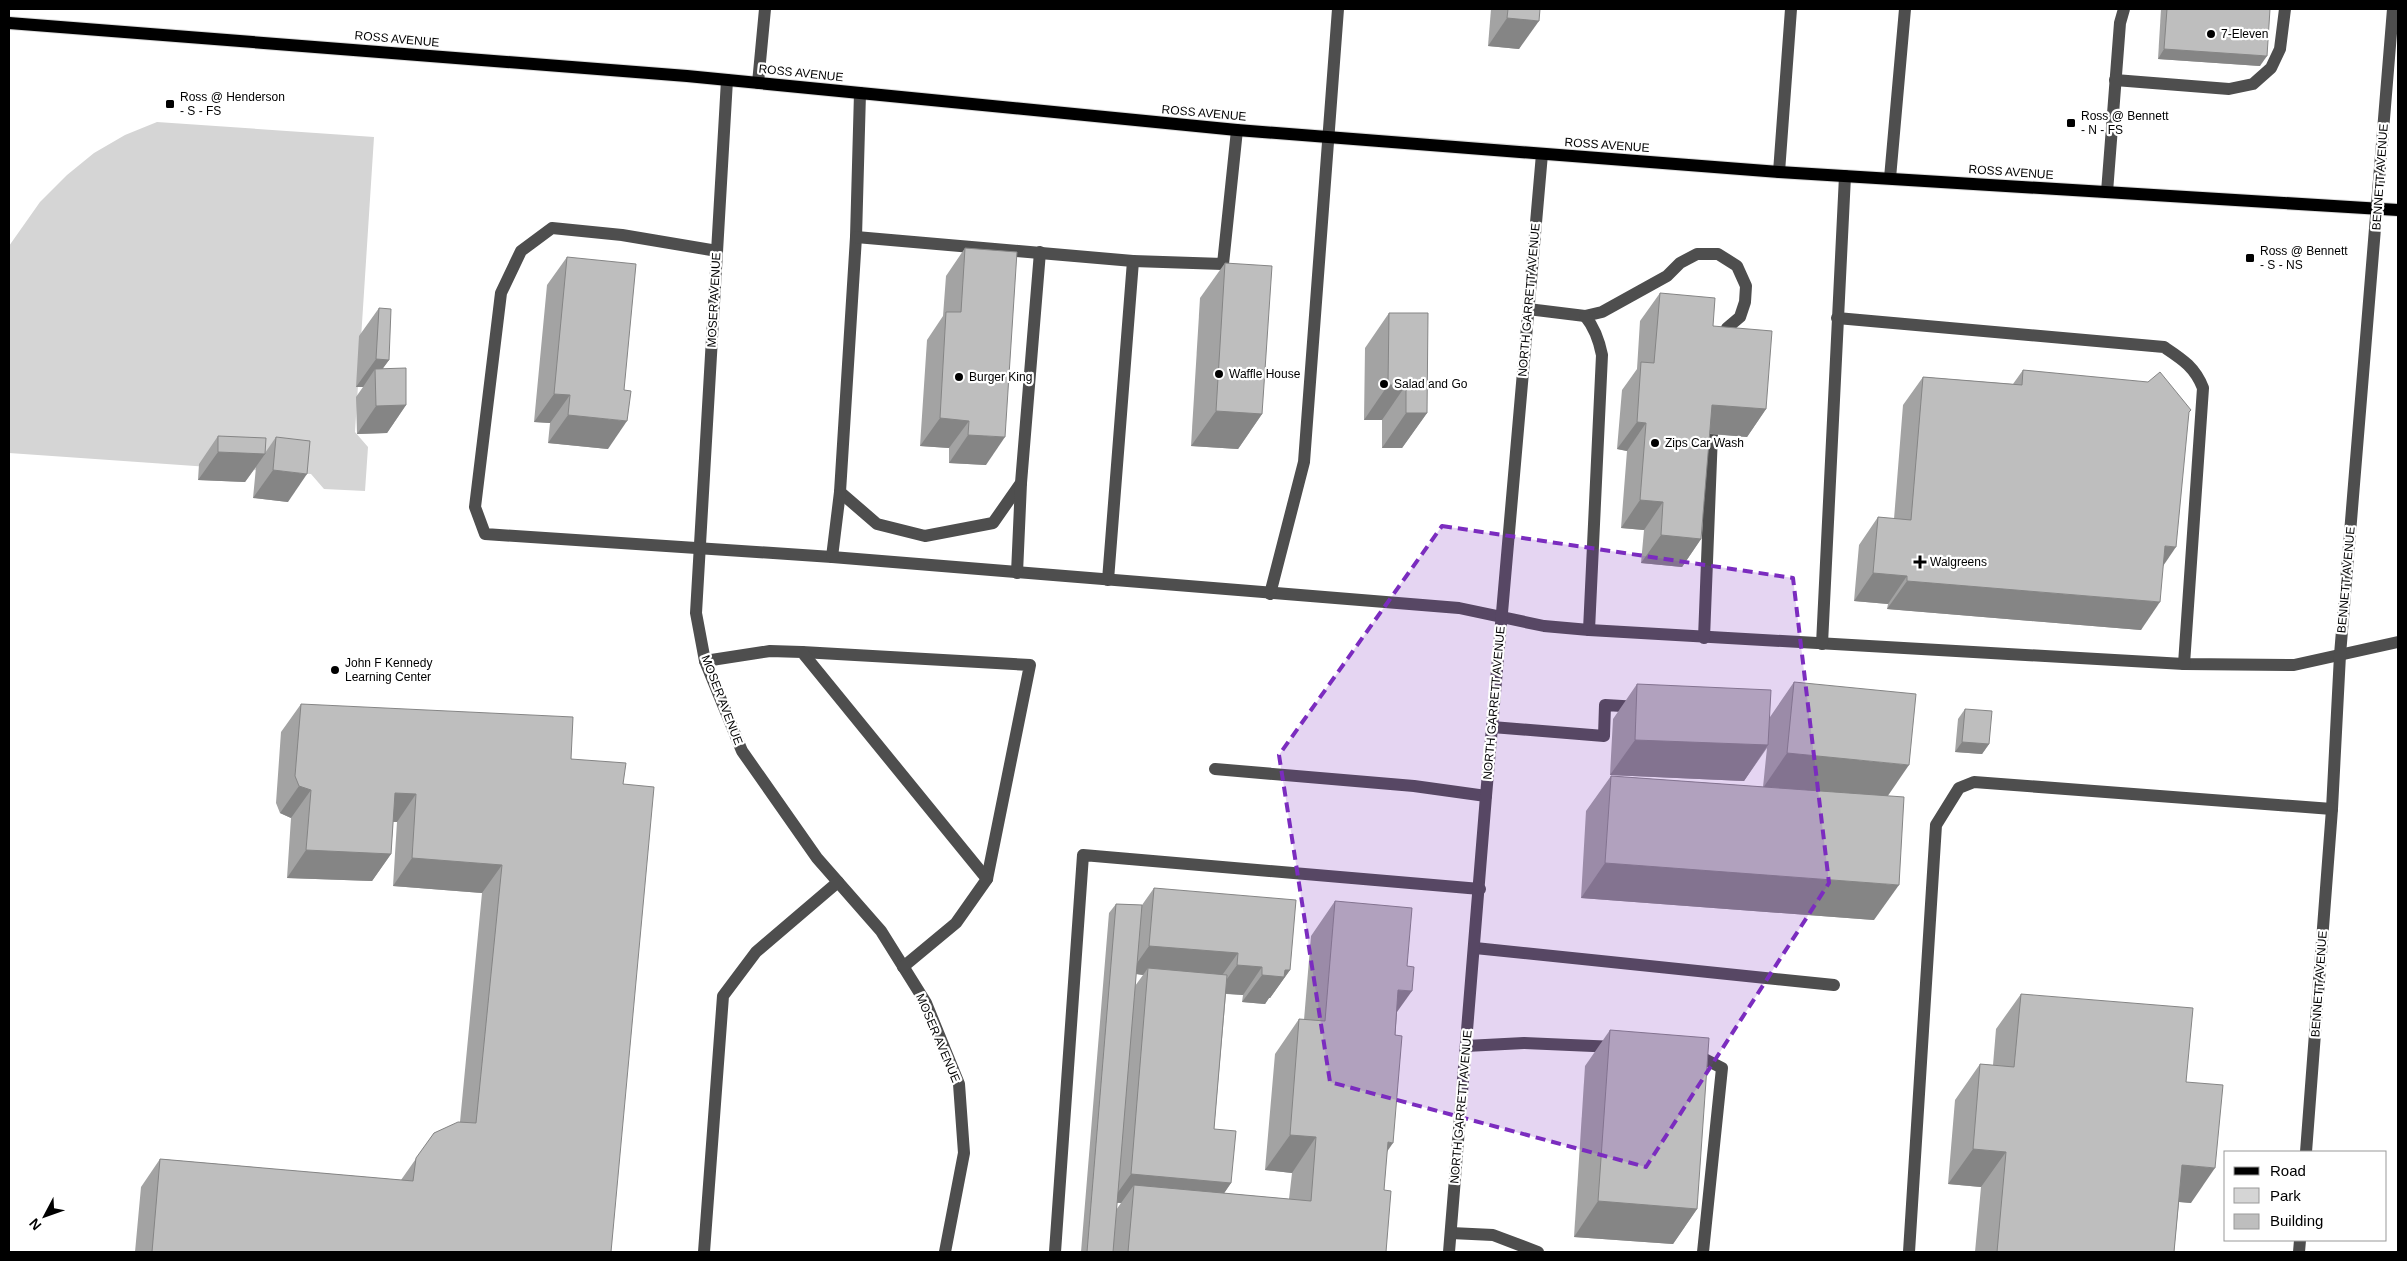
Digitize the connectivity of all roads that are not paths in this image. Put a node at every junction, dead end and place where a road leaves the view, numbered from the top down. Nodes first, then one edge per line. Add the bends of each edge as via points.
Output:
1 (766, 9) edge
2 (1338, 9) edge
3 (1791, 9) edge
4 (1905, 9) edge
5 (2124, 9) edge
6 (2285, 9) edge
7 (2394, 9) edge
8 (9, 23) edge
9 (726, 80) junction
10 (2115, 80) junction
11 (758, 82) junction
12 (860, 93) junction
13 (1237, 130) junction
14 (1328, 136) junction
15 (1542, 154) junction
16 (1780, 172) junction
17 (1844, 176) junction
18 (1890, 178) junction
19 (2107, 192) junction
20 (2378, 208) junction
21 (2398, 210) edge
22 (856, 237) junction
23 (717, 251) junction
24 (1040, 252) junction
25 (1133, 261) junction
26 (1528, 310) junction
27 (1585, 316) junction
28 (1837, 318) junction
29 (1718, 356) edge
30 (1712, 434) edge
31 (1021, 484) junction
32 (840, 492) junction
33 (699, 549) junction
34 (832, 557) junction
35 (1017, 573) junction
36 (1108, 580) junction
37 (1270, 594) junction
38 (1502, 619) junction
39 (1589, 630) junction
40 (1704, 638) junction
41 (2398, 642) edge
42 (1822, 644) junction
43 (802, 652) junction
44 (2340, 655) junction
45 (705, 661) junction
46 (2184, 664) junction
47 (1652, 708) edge
48 (1492, 728) junction
49 (1215, 769) dead end
50 (1486, 796) junction
51 (2332, 809) junction
52 (987, 879) junction
53 (838, 882) junction
54 (1480, 889) junction
55 (1475, 948) junction
56 (903, 967) junction
57 (1834, 985) dead end
58 (1466, 1046) junction
59 (1628, 1048) edge
60 (1676, 1052) edge
61 (2306, 1151) edge
62 (1451, 1233) junction
63 (704, 1252) edge
64 (945, 1252) edge
65 (1055, 1252) edge
66 (1449, 1252) edge
67 (1538, 1252) edge
68 (1703, 1252) edge
69 (1909, 1252) edge

1 - 11 street
2 - 14 street
3 - 16 street
4 - 18 street
5 - 10 street
6 - 10 street via 2280,49 2271,68 2252,84 2229,89
7 - 20 street, BENNETT AVENUE
8 - 9 main road, ROSS AVENUE
9 - 11 main road, ROSS AVENUE
9 - 23 street, MOSER AVENUE
10 - 19 street
11 - 12 main road, ROSS AVENUE
12 - 13 main road, ROSS AVENUE
12 - 22 street
13 - 14 main road, ROSS AVENUE
13 - 25 street via 1223,264
14 - 15 main road, ROSS AVENUE
14 - 37 street via 1304,462
15 - 16 main road, ROSS AVENUE
15 - 26 street, NORTH GARRETT AVENUE
16 - 17 main road, ROSS AVENUE
17 - 18 main road, ROSS AVENUE
17 - 28 street
18 - 19 main road, ROSS AVENUE
19 - 20 main road, ROSS AVENUE
20 - 21 main road, ROSS AVENUE
20 - 44 street, BENNETT AVENUE
22 - 24 street
22 - 32 street
23 - 33 street, MOSER AVENUE
23 - 33 street via 622,235 552,228 521,251 501,293 475,507 484,534
24 - 25 street
24 - 31 street
25 - 36 street
26 - 27 street
26 - 38 street, NORTH GARRETT AVENUE
27 - 29 street via 1602,312 1667,276 1697,254 1718,254 1737,266 1746,294 1740,317 1727,328
27 - 39 street via 1599,339 1602,356
28 - 42 street
28 - 46 street via 2164,348 2188,363 2203,388
30 - 40 street
31 - 32 street via 993,523 925,536 877,524
31 - 35 street
32 - 34 street
33 - 34 street
33 - 45 street, MOSER AVENUE via 696,613
34 - 35 street
35 - 36 street
36 - 37 street
37 - 38 street via 1459,608
38 - 39 street
38 - 48 street, NORTH GARRETT AVENUE
39 - 40 street
40 - 42 street
41 - 44 street
42 - 46 street
43 - 45 street via 770,651
43 - 52 street
43 - 52 street via 1030,665
44 - 46 street via 2294,665
44 - 51 street, BENNETT AVENUE
45 - 53 street, MOSER AVENUE via 742,752 817,858
47 - 48 street via 1605,705 1604,736
48 - 50 street, NORTH GARRETT AVENUE
49 - 50 street via 1414,786
50 - 54 street, NORTH GARRETT AVENUE
51 - 61 street, BENNETT AVENUE
51 - 69 street via 1974,782 1959,788 1936,825
52 - 56 street via 956,923
53 - 56 street, MOSER AVENUE via 880,931
53 - 63 street via 756,952 723,996
54 - 55 street, NORTH GARRETT AVENUE
54 - 65 street via 1083,855
55 - 57 street
55 - 58 street, NORTH GARRETT AVENUE
56 - 64 street, MOSER AVENUE via 926,1003 959,1084 964,1154
58 - 59 street via 1524,1043
58 - 62 street, NORTH GARRETT AVENUE
60 - 68 street via 1696,1053 1722,1068
62 - 66 street, NORTH GARRETT AVENUE
62 - 67 street via 1493,1235

